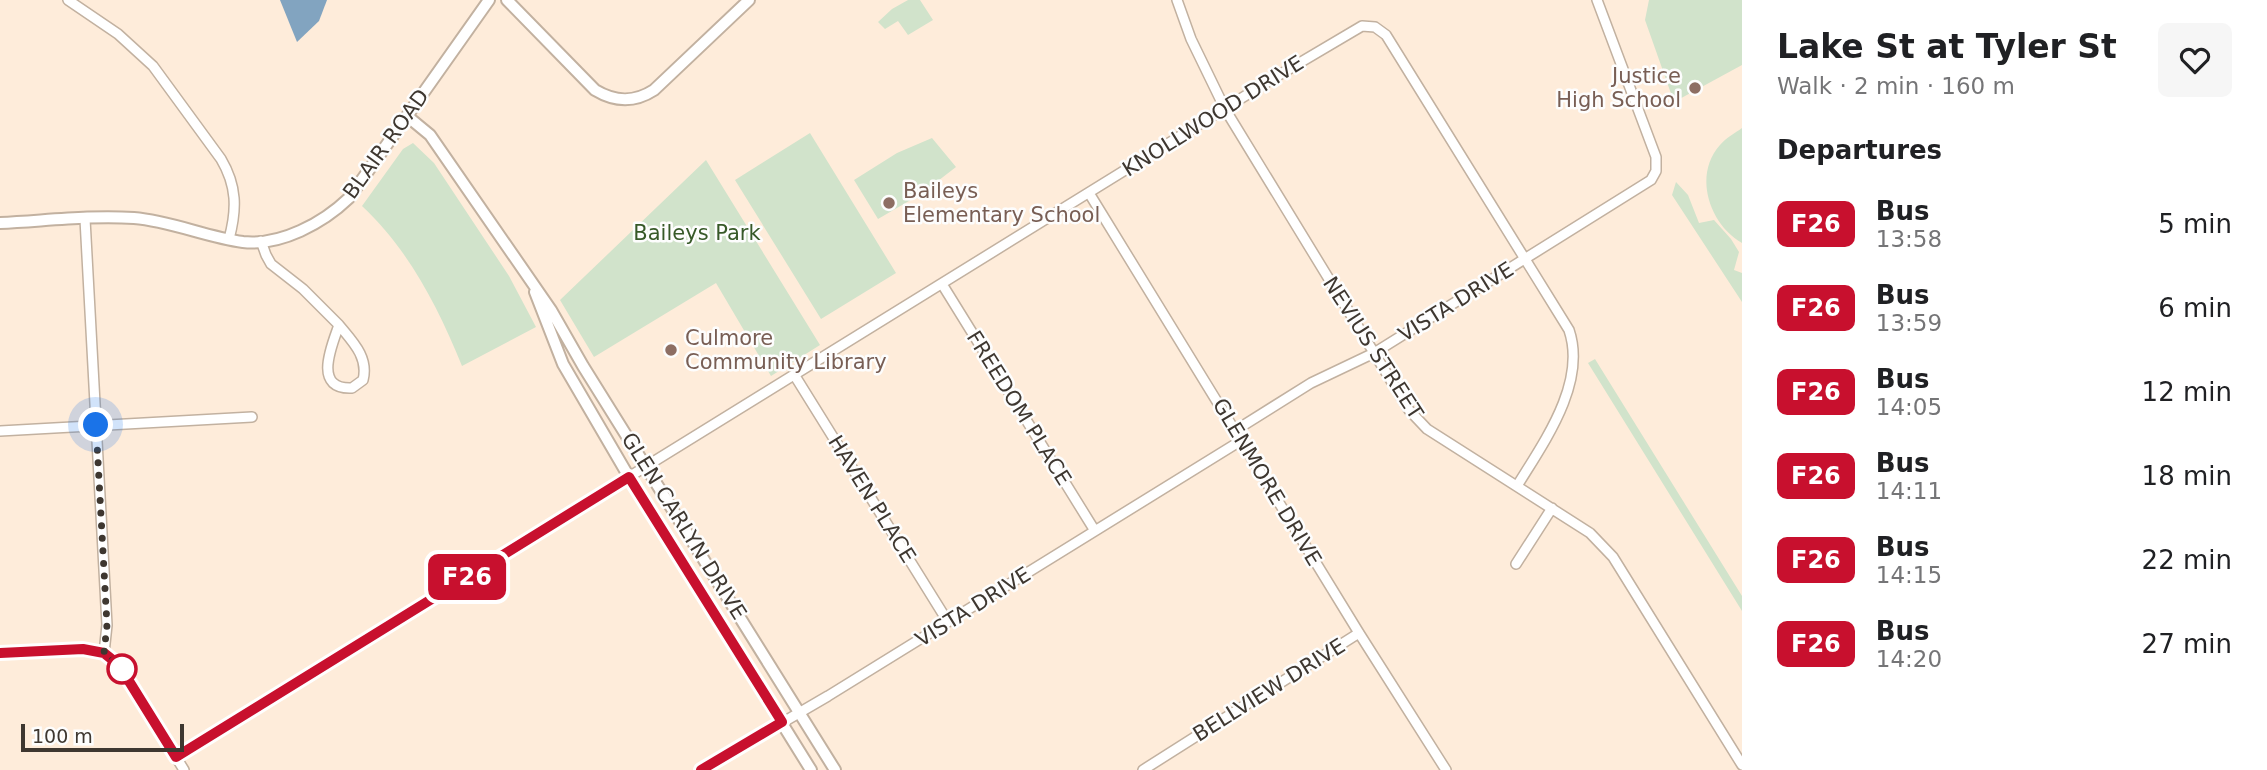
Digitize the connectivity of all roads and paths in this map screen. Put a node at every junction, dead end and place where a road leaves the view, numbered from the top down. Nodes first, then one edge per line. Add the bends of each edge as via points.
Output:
1 (68, 0) edge
2 (488, 0) edge
3 (507, 0) edge
4 (749, 0) edge
5 (1177, 0) edge
6 (1597, 0) edge
7 (1225, 109) junction
8 (407, 116) junction
9 (1089, 193) junction
10 (85, 219) junction
11 (0, 223) edge
12 (229, 239) junction
13 (261, 241) junction
14 (1525, 258) junction
15 (532, 283) junction
16 (942, 284) junction
17 (340, 325) junction
18 (1374, 353) junction
19 (795, 376) junction
20 (252, 417) dead end
21 (96, 425) junction
22 (0, 430) edge
23 (1236, 430) junction
24 (1242, 440) junction
25 (647, 467) junction
26 (629, 477) junction
27 (1517, 486) junction
28 (1552, 508) junction
29 (1095, 531) junction
30 (1516, 564) dead end
31 (948, 622) junction
32 (1359, 633) junction
33 (0, 653) edge
34 (104, 653) junction
35 (800, 712) junction
36 (782, 722) junction
37 (176, 757) junction
38 (1742, 765) edge
39 (184, 770) edge
40 (701, 770) edge
41 (811, 770) edge
42 (835, 770) edge
43 (1143, 770) edge
44 (1446, 770) edge

1 - 12 street via 118,34 153,66 221,159 236,199
2 - 8 street, BLAIR ROAD
3 - 4 street via 595,90 626,100 654,90
5 - 7 street, NEVIUS STREET
6 - 14 street, VISTA DRIVE via 1656,157 1656,171 1644,186
7 - 9 street, KNOLLWOOD DRIVE
7 - 14 street, KNOLLWOOD DRIVE via 1356,29 1369,26 1381,30
7 - 18 street, NEVIUS STREET
8 - 13 street, BLAIR ROAD via 349,198 333,213 306,229
8 - 15 street, GLEN CARLYN DRIVE via 430,135
9 - 16 street, KNOLLWOOD DRIVE
9 - 23 street, GLENMORE DRIVE
10 - 11 street, BLAIR ROAD
10 - 12 street, BLAIR ROAD via 139,218
10 - 21 street
12 - 13 street, BLAIR ROAD
13 - 17 street via 271,264
14 - 18 street, VISTA DRIVE
14 - 27 street via 1569,330 1574,354 1556,421
15 - 25 street, GLEN CARLYN DRIVE
15 - 26 street, GLEN CARLYN DRIVE via 563,364
16 - 19 street, KNOLLWOOD DRIVE
16 - 29 street, FREEDOM PLACE
17 - 17 street via 365,368 363,380 352,388 338,387 328,372
18 - 23 street, VISTA DRIVE via 1303,387
18 - 27 street, NEVIUS STREET via 1409,410 1427,429
19 - 25 street, KNOLLWOOD DRIVE
19 - 31 street, HAVEN PLACE
20 - 21 street
21 - 22 street
21 - 34 street via 107,625
23 - 24 street, GLENMORE DRIVE
24 - 29 street, VISTA DRIVE
24 - 32 street, GLENMORE DRIVE
25 - 26 street, KNOLLWOOD DRIVE
25 - 35 street, GLEN CARLYN DRIVE
26 - 36 street, GLEN CARLYN DRIVE
26 - 37 street, KNOLLWOOD DRIVE
27 - 28 street, NEVIUS STREET
28 - 30 street
28 - 38 street, NEVIUS STREET via 1590,533 1613,557
29 - 31 street, VISTA DRIVE
31 - 35 street, VISTA DRIVE
32 - 43 street, BELLVIEW DRIVE
32 - 44 street, GLENMORE DRIVE
33 - 34 street via 83,649
34 - 37 street via 119,665
35 - 36 street, VISTA DRIVE
35 - 42 street, GLEN CARLYN DRIVE
36 - 40 street, VISTA DRIVE
36 - 41 street, GLEN CARLYN DRIVE
37 - 39 street

